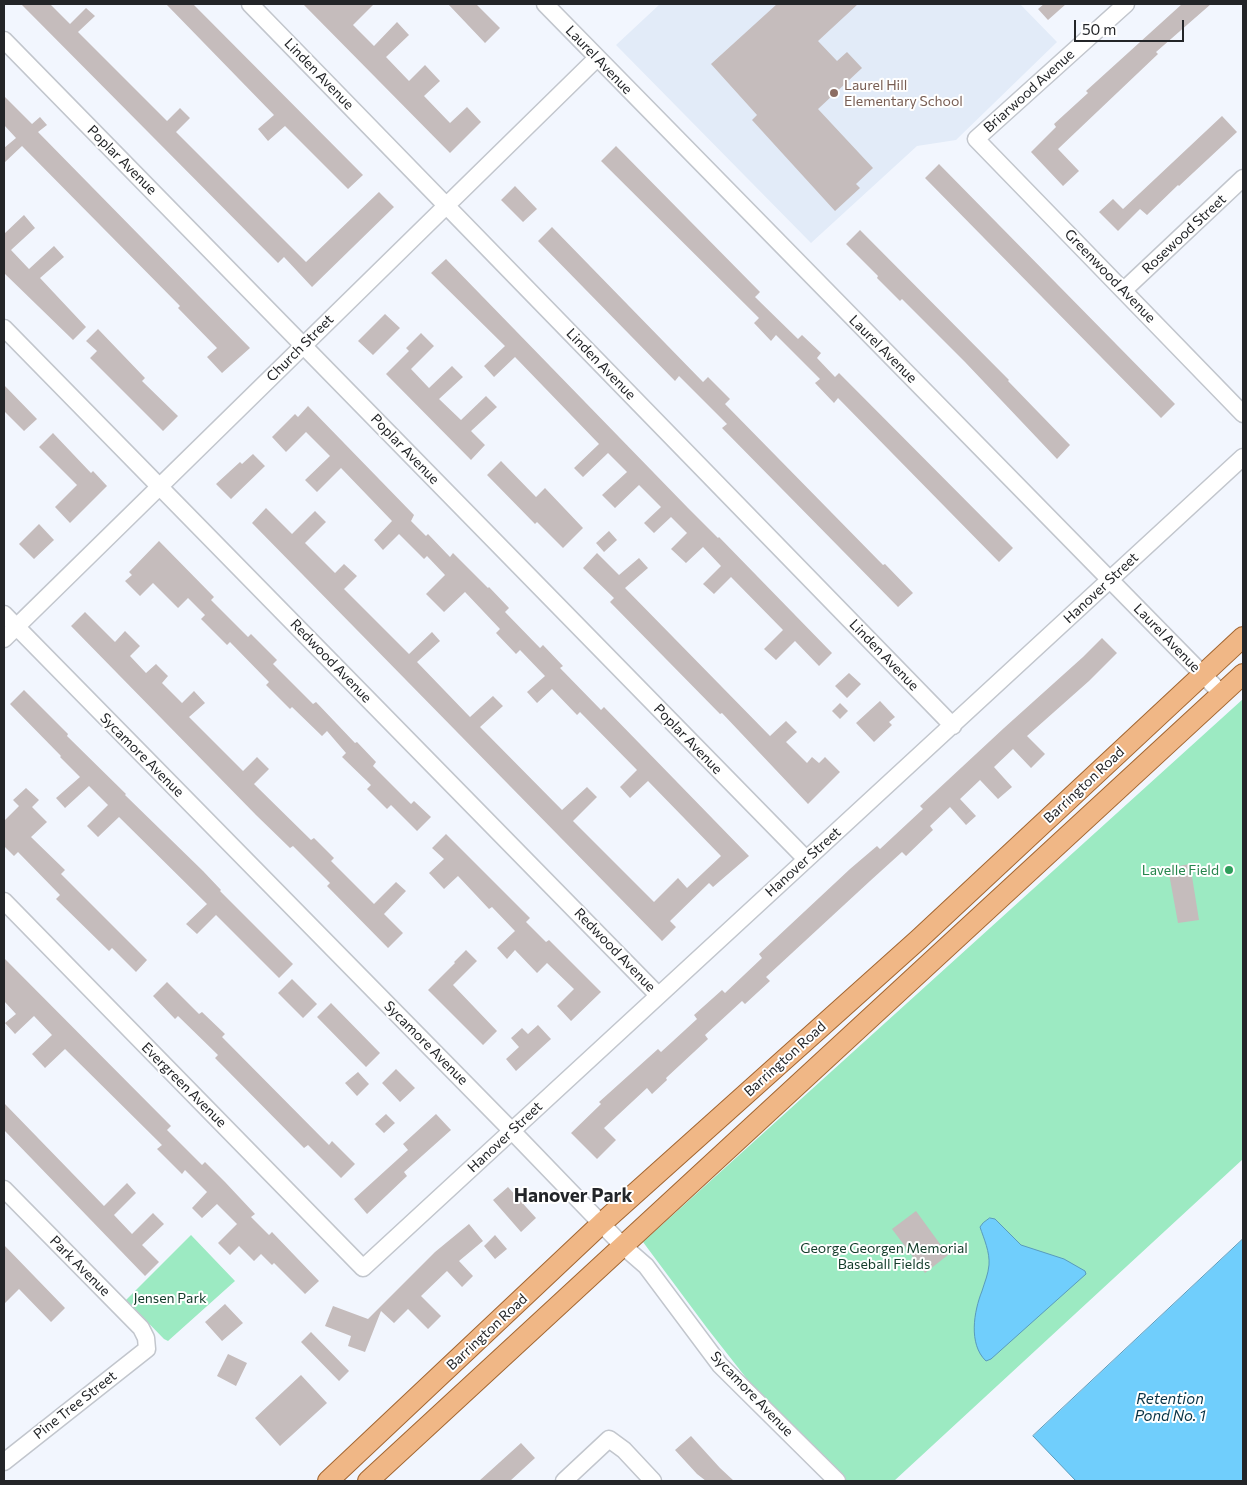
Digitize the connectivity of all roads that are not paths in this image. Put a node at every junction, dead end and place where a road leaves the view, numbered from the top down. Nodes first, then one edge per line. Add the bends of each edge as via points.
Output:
1 (250, 4) edge
2 (545, 4) edge
3 (1126, 4) edge
4 (4, 40) edge
5 (598, 58) junction
6 (976, 138) joint
7 (1243, 178) edge
8 (446, 205) junction
9 (1124, 290) junction
10 (4, 328) edge
11 (304, 345) junction
12 (1243, 414) edge
13 (1243, 458) edge
14 (160, 486) junction
15 (1111, 580) junction
16 (4, 614) edge
17 (16, 627) junction
18 (1243, 637) edge
19 (4, 639) edge
20 (1243, 674) edge
21 (1203, 675) junction
22 (1222, 694) junction
23 (952, 726) junction
24 (806, 859) junction
25 (4, 901) edge
26 (658, 995) junction
27 (513, 1132) junction
28 (4, 1189) edge
29 (602, 1223) junction
30 (623, 1246) junction
31 (363, 1268) joint
32 (147, 1349) joint
33 (4, 1462) edge
34 (334, 1480) edge
35 (368, 1481) edge
36 (564, 1481) edge
37 (652, 1481) edge
38 (837, 1481) edge

1 - 8 street, Linden Avenue
2 - 5 street, Laurel Avenue
3 - 6 street, Briarwood Avenue
4 - 11 street, Poplar Avenue
5 - 8 street, Church Street
5 - 15 street, Laurel Avenue
6 - 9 street, Greenwood Avenue
7 - 9 street, Rosewood Street
8 - 11 street, Church Street
8 - 23 street, Linden Avenue
9 - 12 street, Greenwood Avenue
10 - 14 street, Redwood Avenue
11 - 14 street, Church Street
11 - 24 street, Poplar Avenue
13 - 15 street, Hanover Street
14 - 17 street, Church Street
14 - 26 street, Redwood Avenue
15 - 21 street, Laurel Avenue
15 - 23 street, Hanover Street
16 - 17 street, Sycamore Avenue
17 - 19 street, Church Street
17 - 27 street, Sycamore Avenue
18 - 21 main road, Barrington Road
20 - 22 main road, Barrington Road
21 - 22 street, Laurel Avenue
21 - 29 main road, Barrington Road via 919,939
22 - 30 main road, Barrington Road
23 - 24 street, Hanover Street
24 - 26 street, Hanover Street
25 - 31 street, Evergreen Avenue
26 - 27 street, Hanover Street
27 - 29 street, Sycamore Avenue
27 - 31 street, Hanover Street
28 - 32 street, Park Avenue via 141,1328
29 - 30 street, Sycamore Avenue
29 - 34 main road, Barrington Road
30 - 35 main road, Barrington Road
30 - 38 street, Sycamore Avenue via 646,1266 720,1365
32 - 33 street, Pine Tree Street
36 - 37 street via 609,1439 624,1450

